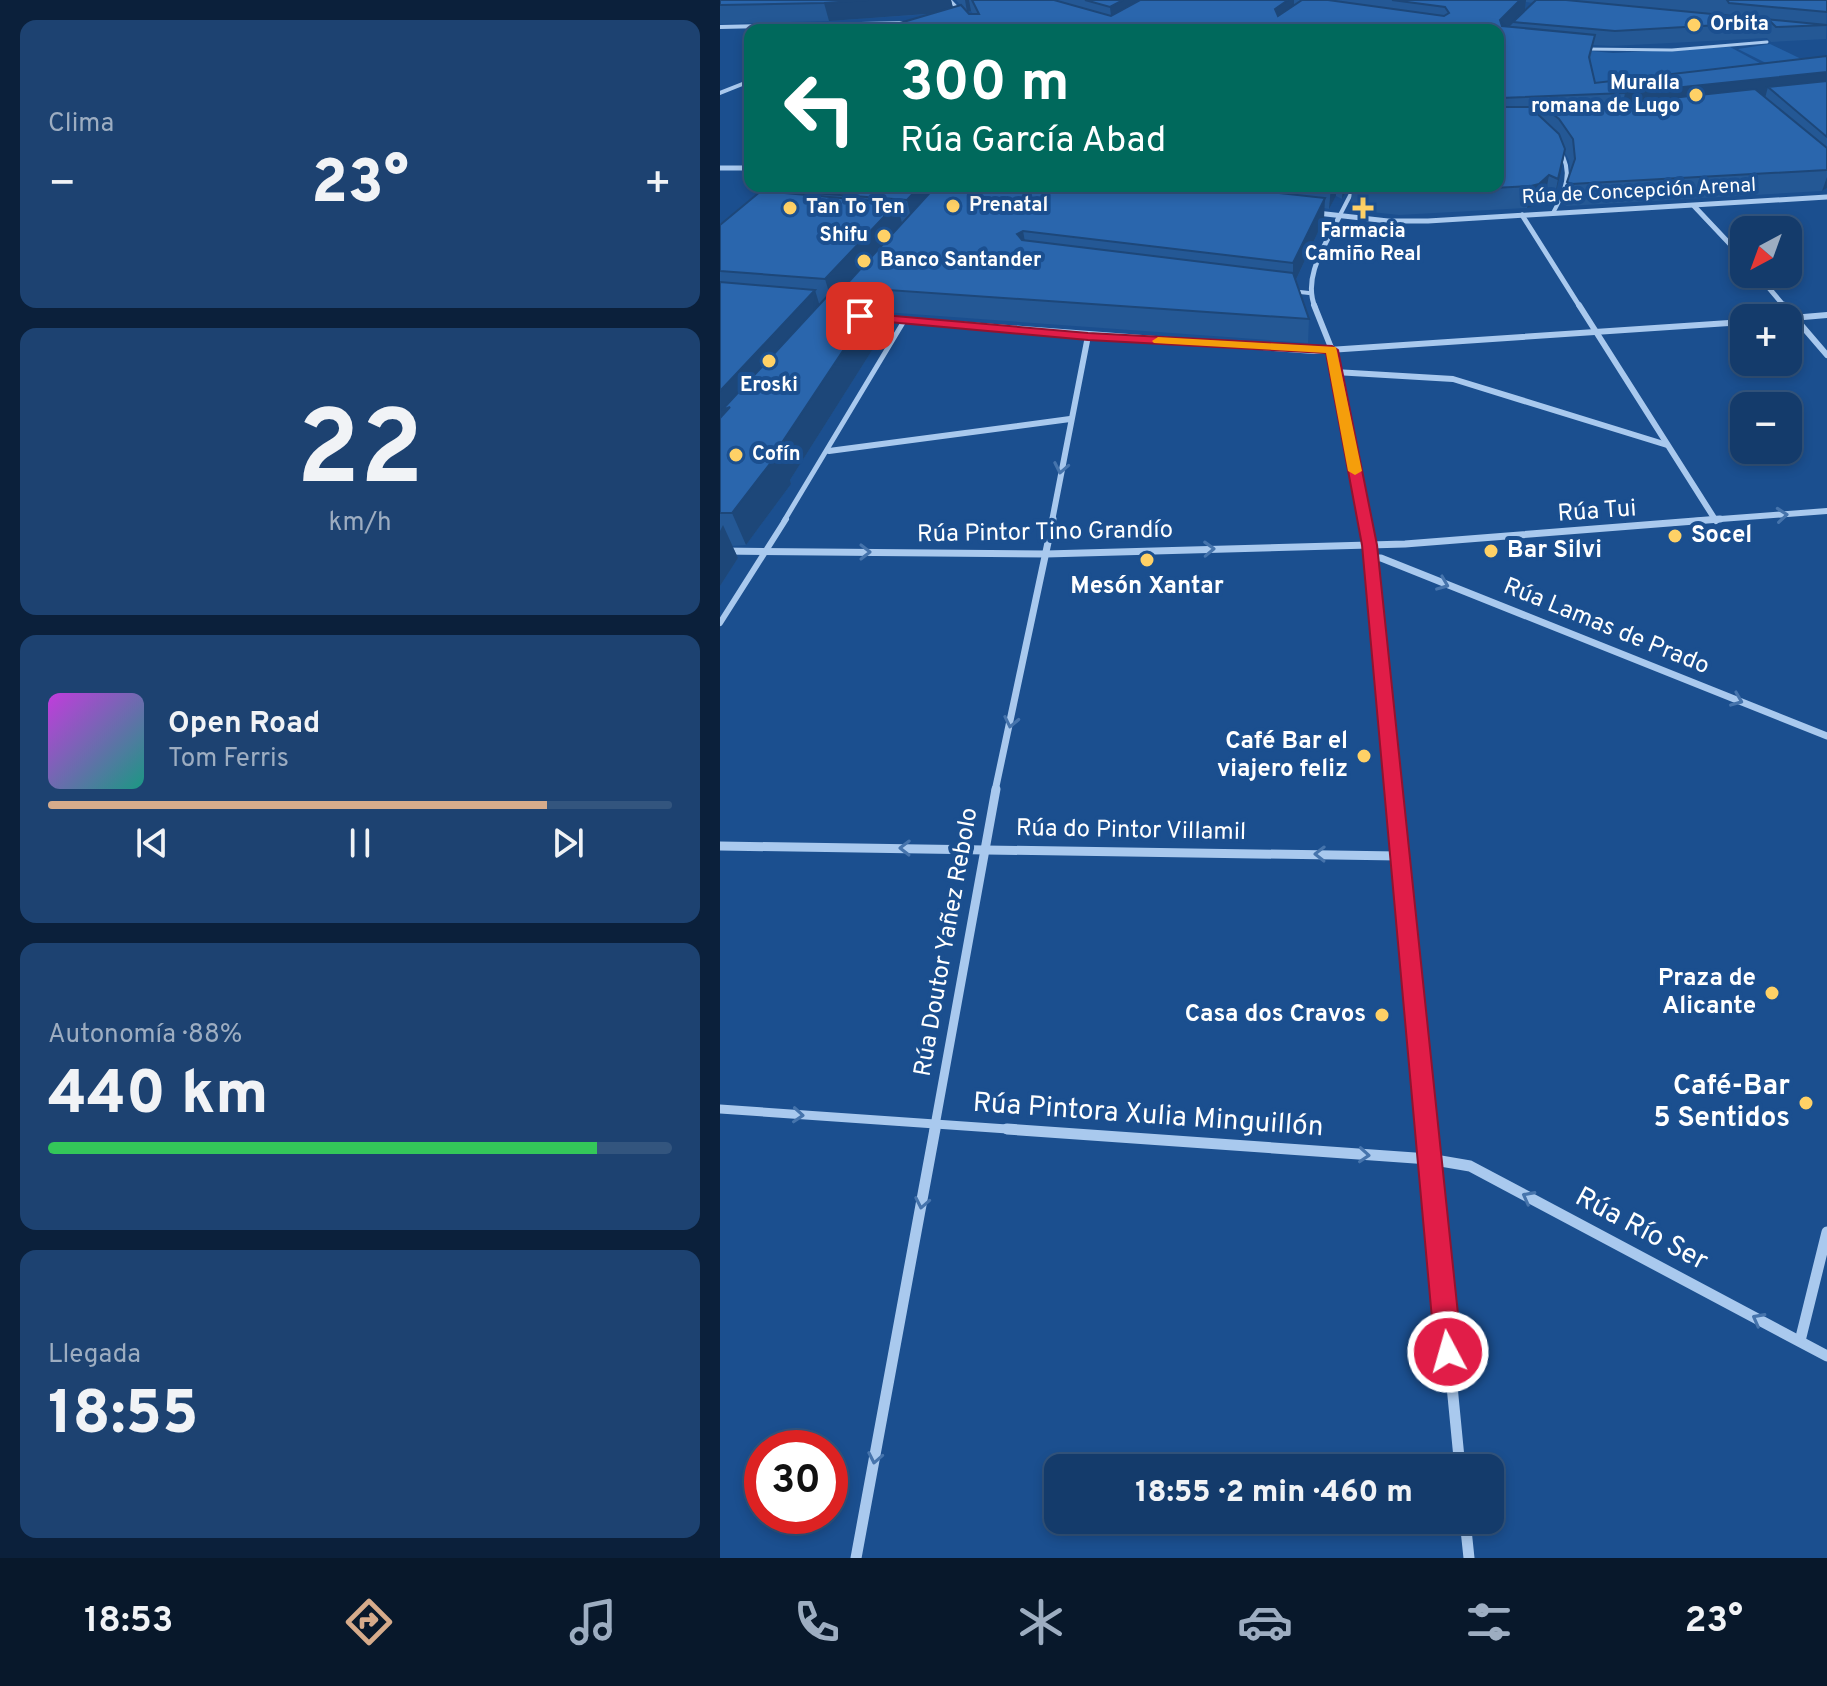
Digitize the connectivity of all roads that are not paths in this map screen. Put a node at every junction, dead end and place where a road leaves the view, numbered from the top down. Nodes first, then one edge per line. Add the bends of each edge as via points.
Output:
1 (949, 0) edge
2 (963, 16) junction
3 (951, 18) edge
4 (971, 24) edge
5 (720, 27) edge
6 (744, 27) edge
7 (1767, 42) edge
8 (1585, 49) edge
9 (744, 83) edge
10 (720, 93) edge
11 (1555, 145) edge
12 (720, 168) edge
13 (744, 168) edge
14 (1352, 192) edge
15 (1827, 197) edge
16 (1694, 206) junction
17 (1310, 212) edge
18 (1553, 213) junction
19 (1340, 215) junction
20 (1522, 215) junction
21 (1730, 244) edge
22 (1768, 288) edge
23 (1278, 289) edge
24 (1309, 293) junction
25 (1780, 304) edge
26 (1827, 315) edge
27 (860, 316) edge
28 (1802, 317) edge
29 (904, 321) junction
30 (1730, 323) edge
31 (1802, 329) edge
32 (1597, 332) junction
33 (1088, 336) junction
34 (1332, 350) junction
35 (1827, 355) edge
36 (1335, 372) junction
37 (1070, 419) junction
38 (1668, 446) junction
39 (829, 451) junction
40 (1827, 511) edge
41 (1716, 521) junction
42 (1370, 545) junction
43 (720, 551) edge
44 (763, 552) junction
45 (1046, 554) junction
46 (1370, 558) junction
47 (720, 623) edge
48 (1827, 736) edge
49 (720, 846) edge
50 (983, 849) junction
51 (1398, 856) junction
52 (720, 1109) edge
53 (937, 1126) junction
54 (1429, 1159) junction
55 (1827, 1232) edge
56 (1800, 1341) junction
57 (1827, 1356) edge
58 (1459, 1454) edge
59 (1466, 1534) edge
60 (856, 1558) edge
61 (1469, 1558) edge

1 - 2 street
2 - 3 street
2 - 4 street
5 - 6 street
7 - 8 street via 1646,51
9 - 10 street
11 - 18 street via 1568,167 1567,183
12 - 13 street
14 - 19 street
15 - 16 street, Rúa de Concepción Arenal
16 - 18 street, Rúa de Concepción Arenal
16 - 21 street
17 - 19 street, Rúa de Concepción Arenal
18 - 20 street, Rúa de Concepción Arenal
19 - 20 street, Rúa de Concepción Arenal via 1388,221
19 - 24 street via 1316,264
20 - 32 street
22 - 25 street
23 - 24 street
24 - 34 street
26 - 28 street
27 - 29 street
29 - 33 street
29 - 39 street
30 - 32 street
31 - 35 street
32 - 34 street
32 - 38 street
33 - 34 street
33 - 37 street, Rúa Doutor Yañez Rebolo
34 - 36 street
36 - 38 street via 1453,379
36 - 42 street
37 - 39 street
37 -> 45 street, Rúa Doutor Yañez Rebolo
38 - 41 street
39 - 44 street
41 -> 40 street, Rúa Tui
41 - 42 street, Rúa Tui
45 -> 42 street, Rúa Pintor Tino Grandío
42 - 46 street
43 - 44 street, Rúa Pintor Tino Grandío
44 -> 45 street, Rúa Pintor Tino Grandío
44 - 47 street
45 -> 50 street, Rúa Doutor Yañez Rebolo
46 -> 48 street, Rúa Lamas de Prado
46 - 51 street
50 -> 49 street, Rúa do Pintor Villamil
51 -> 50 street, Rúa do Pintor Villamil
50 - 53 street, Rúa Doutor Yañez Rebolo
51 - 54 street
52 -> 53 street, Rúa Pintora Xulia Minguillón
53 -> 54 street, Rúa Pintora Xulia Minguillón
53 -> 60 street, Rúa Doutor Yañez Rebolo
56 -> 54 street, Rúa Río Ser via 1470,1166
54 - 58 street
55 - 56 street
56 - 57 street, Rúa Río Ser
59 - 61 street

